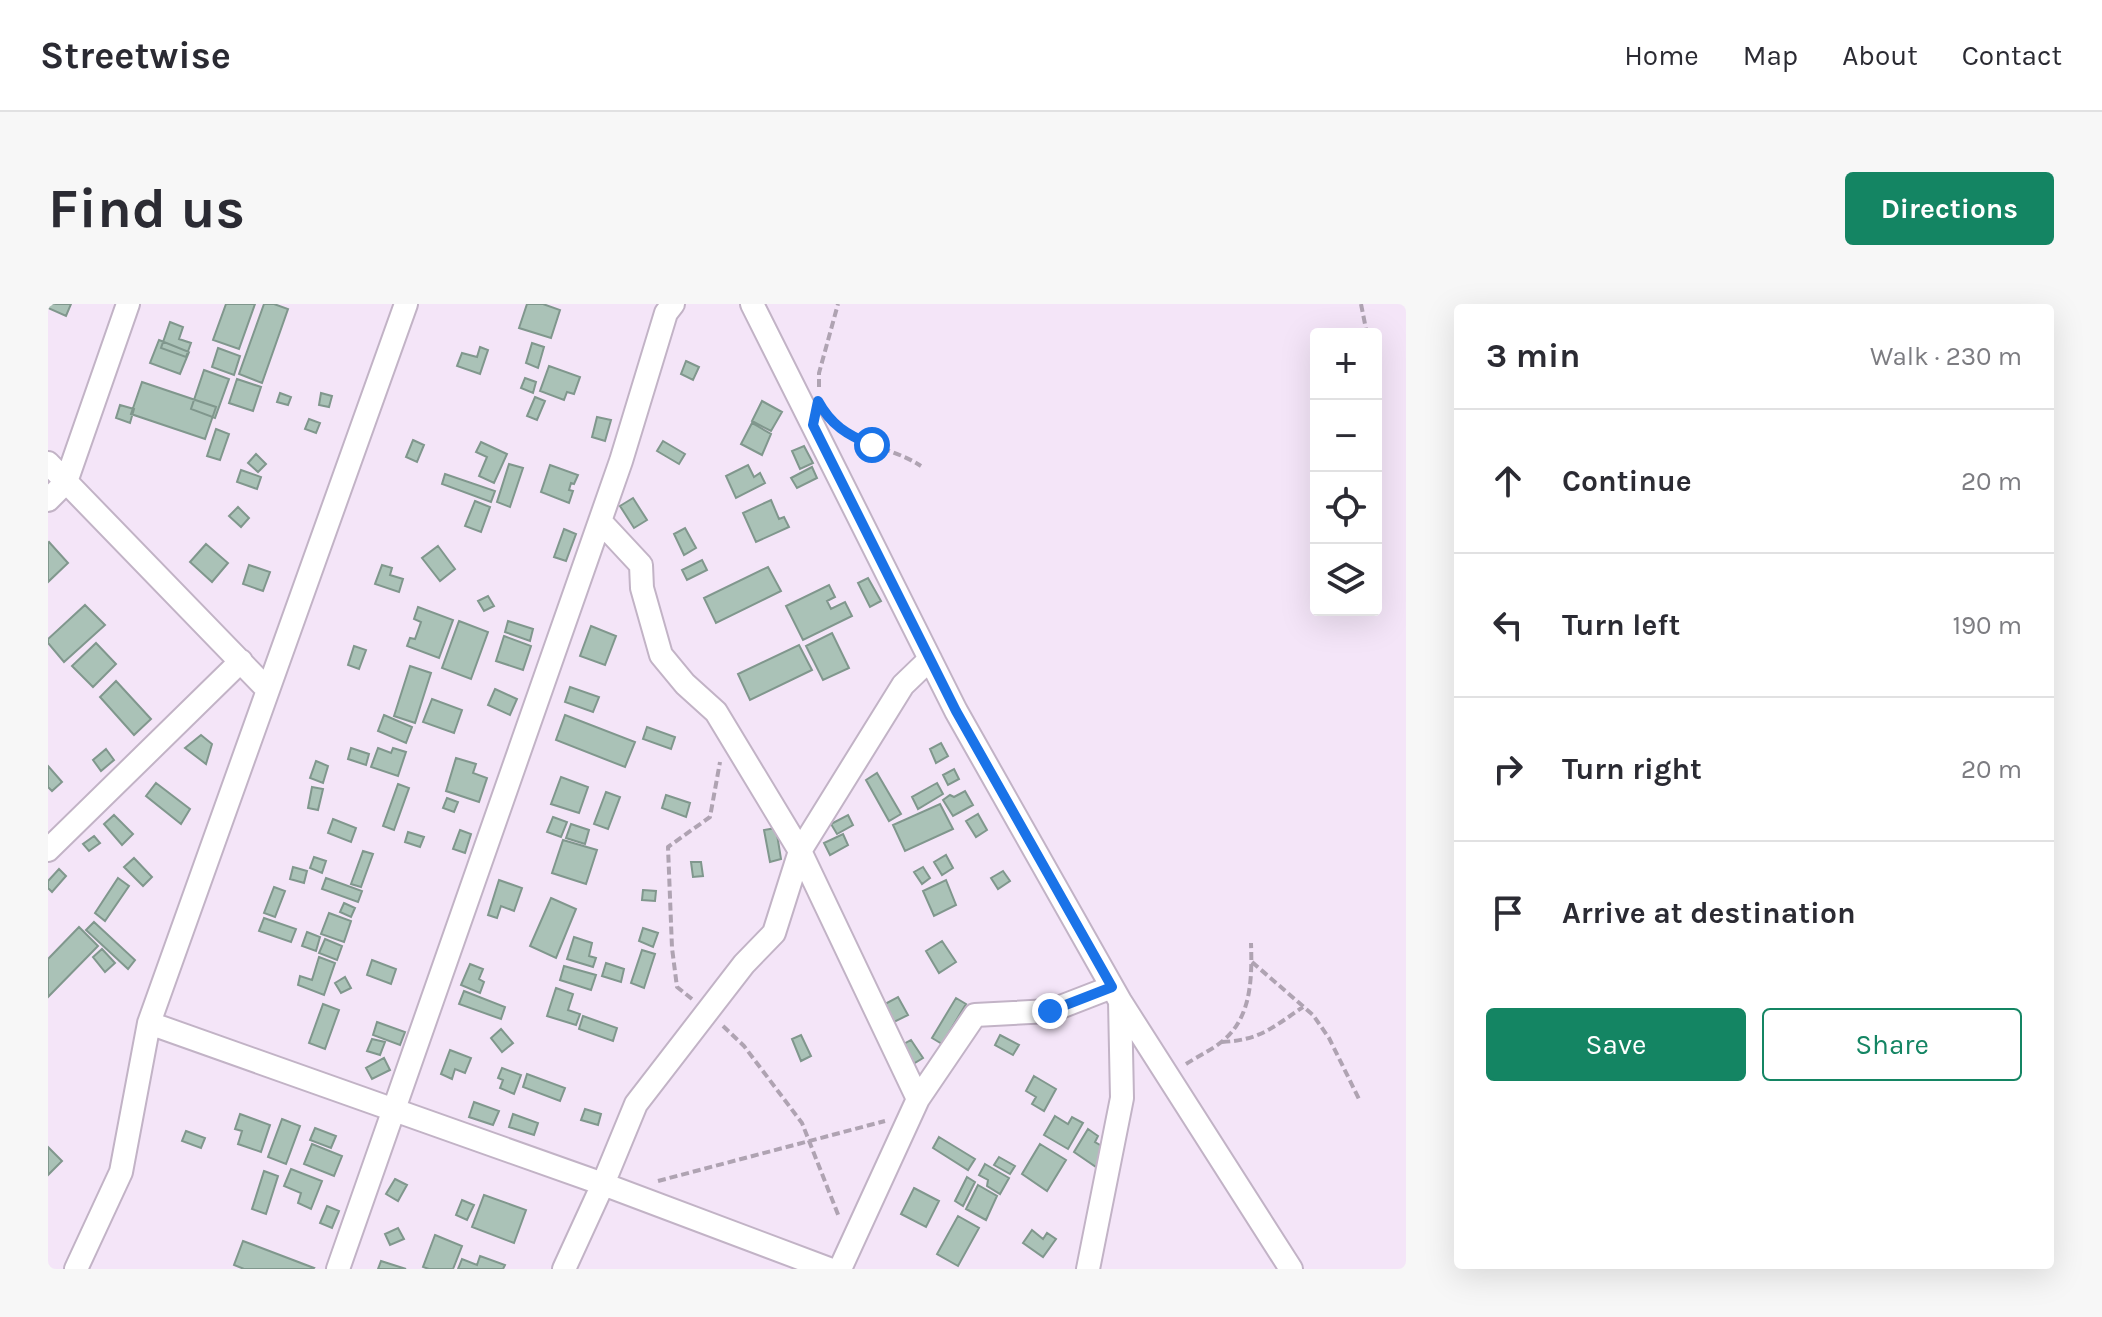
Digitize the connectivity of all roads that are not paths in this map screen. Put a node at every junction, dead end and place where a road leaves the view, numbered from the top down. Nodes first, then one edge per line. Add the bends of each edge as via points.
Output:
1 (128, 304) edge
2 (406, 304) edge
3 (673, 304) edge
4 (752, 304) edge
5 (48, 463) edge
6 (66, 482) junction
7 (48, 500) edge
8 (600, 521) junction
9 (930, 659) junction
10 (241, 661) junction
11 (268, 690) junction
12 (48, 850) edge
13 (800, 851) junction
14 (1116, 994) junction
15 (149, 1023) junction
16 (914, 1106) junction
17 (393, 1110) junction
18 (613, 1187) junction
19 (76, 1269) edge
20 (338, 1269) edge
21 (564, 1269) edge
22 (829, 1269) edge
23 (840, 1269) edge
24 (1088, 1269) edge
25 (1291, 1269) edge

1 - 6 street
2 - 11 street
3 - 8 street
4 - 9 street via 824,425
5 - 6 street
6 - 7 street
6 - 10 street
8 - 13 street via 641,565 642,588 661,655 716,712
8 - 17 street
9 - 13 street via 903,685
9 - 14 street
10 - 11 street
10 - 12 street
11 - 15 street
13 - 16 street
13 - 18 street via 774,933 636,1104
14 - 16 street via 1050,1011 975,1015
14 - 24 street via 1122,1098
14 - 25 street
15 - 17 street
15 - 19 street via 121,1172
16 - 23 street
17 - 18 street
17 - 20 street
18 - 21 street
18 - 22 street

